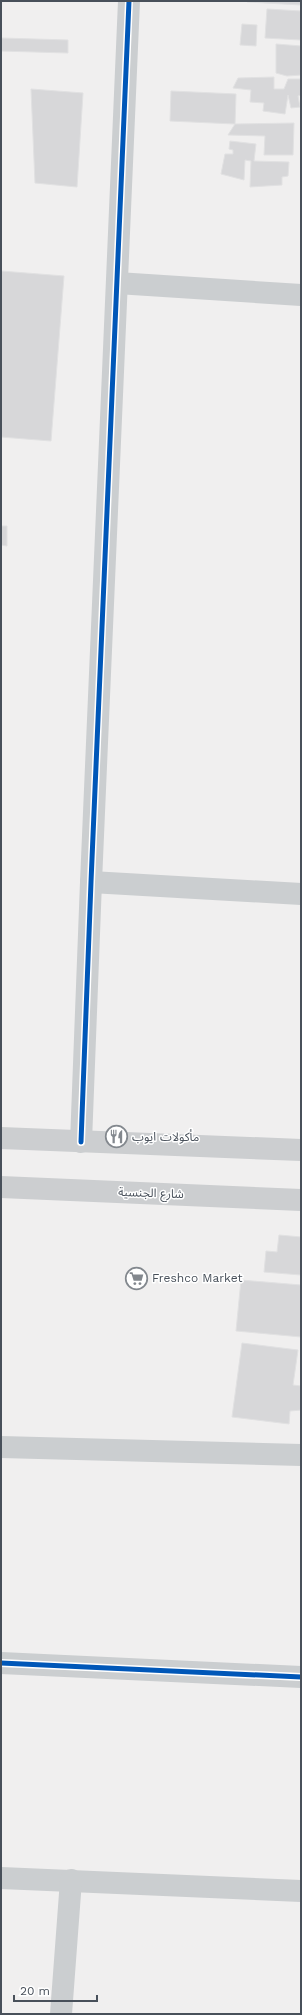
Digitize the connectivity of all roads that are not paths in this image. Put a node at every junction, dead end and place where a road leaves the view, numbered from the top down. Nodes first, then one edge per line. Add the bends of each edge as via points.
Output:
1 (129, 1) edge
2 (118, 283) junction
3 (301, 295) edge
4 (91, 882) junction
5 (301, 894) edge
6 (1, 1138) edge
7 (81, 1142) junction
8 (301, 1150) edge
9 (1, 1187) edge
10 (301, 1200) edge
11 (1, 1447) edge
12 (301, 1455) edge
13 (1, 1663) edge
14 (301, 1677) edge
15 (1, 1878) edge
16 (71, 1880) junction
17 (301, 1891) edge
18 (61, 2014) edge

1 - 2 street
2 - 3 street
2 - 4 street
4 - 5 street
4 - 7 street
6 - 7 main road
7 - 8 main road
9 - 10 main road, شارع الجنسية
11 - 12 street
13 - 14 street
15 - 16 street
16 - 17 street
16 - 18 street

